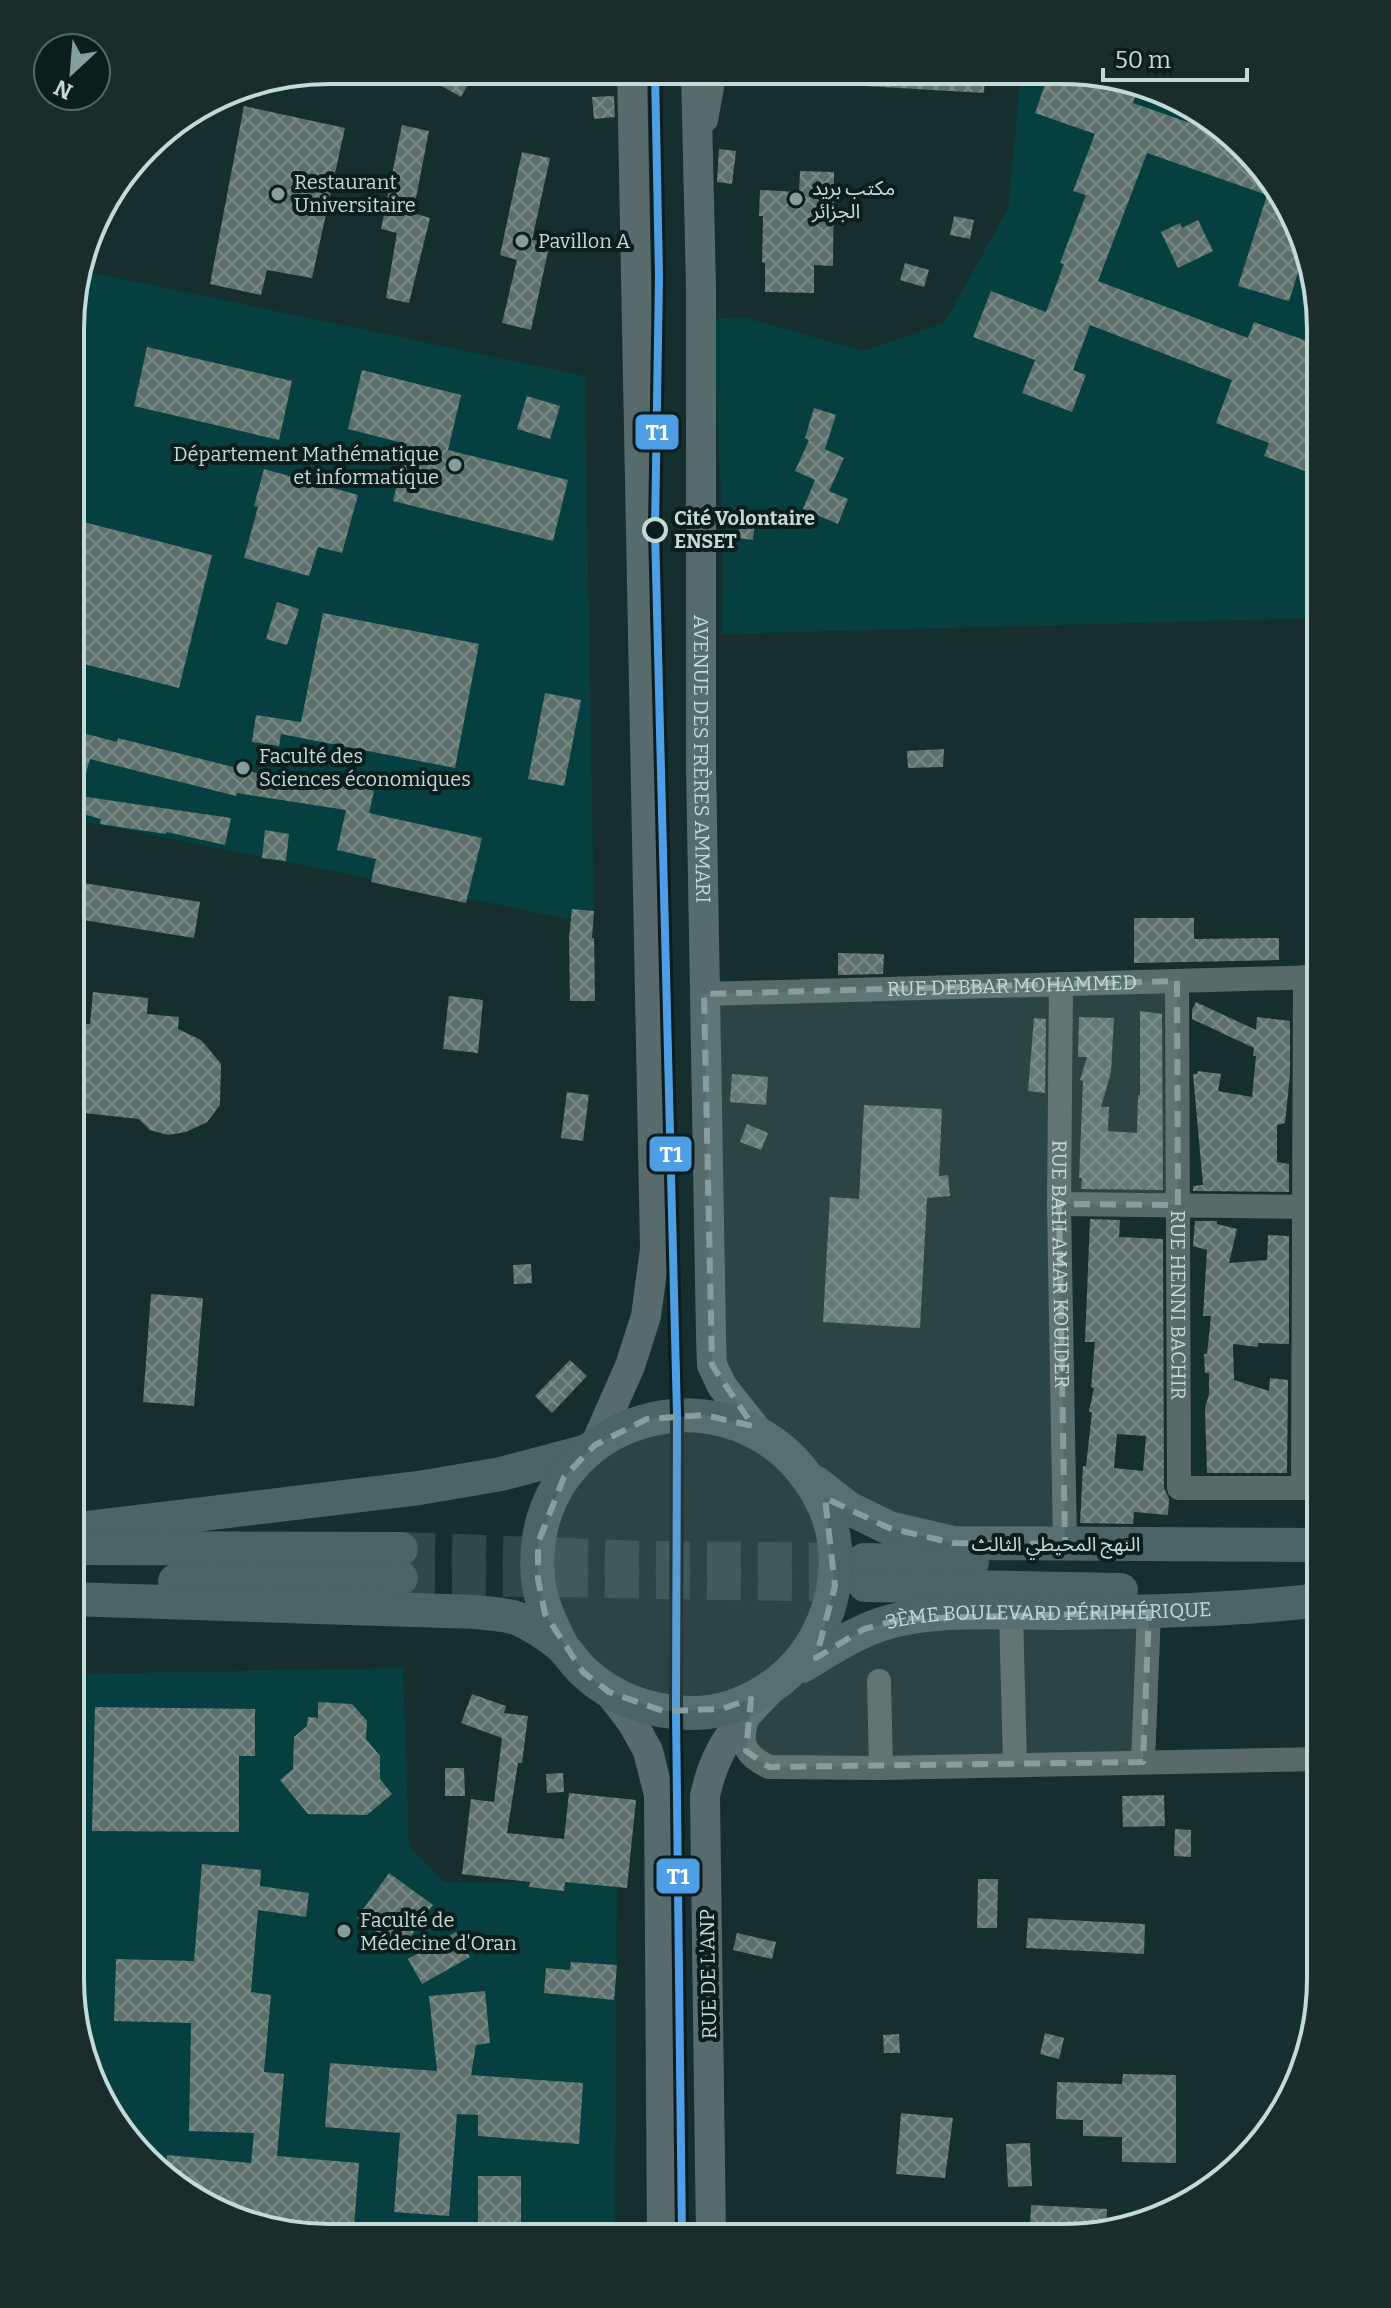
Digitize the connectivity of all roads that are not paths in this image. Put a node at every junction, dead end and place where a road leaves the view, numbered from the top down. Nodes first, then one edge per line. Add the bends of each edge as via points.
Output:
1 (696, 84) edge
2 (712, 84) edge
3 (629, 85) edge
4 (632, 85) edge
5 (633, 102) junction
6 (699, 154) junction
7 (1307, 977) edge
8 (1177, 981) junction
9 (1061, 984) junction
10 (704, 994) junction
11 (1059, 1204) junction
12 (1178, 1205) junction
13 (1306, 1207) edge
14 (759, 1433) junction
15 (592, 1448) junction
16 (809, 1477) junction
17 (1306, 1488) edge
18 (84, 1528) edge
19 (1065, 1544) junction
20 (1306, 1545) edge
21 (84, 1549) edge
22 (1306, 1564) edge
23 (84, 1582) edge
24 (1306, 1596) edge
25 (84, 1599) edge
26 (1306, 1599) edge
27 (1149, 1612) junction
28 (1011, 1613) junction
29 (562, 1646) junction
30 (879, 1681) dead end
31 (771, 1690) junction
32 (609, 1692) junction
33 (1306, 1759) edge
34 (1143, 1762) junction
35 (1015, 1765) junction
36 (881, 1768) junction
37 (662, 2224) edge
38 (711, 2224) edge

1 - 6 main road, AVENUE DES FRÈRES AMMARI
2 - 6 street
3 - 5 street
4 - 5 main road
5 - 15 main road via 655,1249 646,1316 630,1366
6 - 10 main road, AVENUE DES FRÈRES AMMARI
7 - 8 street, RUE DEBBAR MOHAMMED
8 - 9 street, RUE DEBBAR MOHAMMED
8 - 12 street, RUE HENNI BACHIR
9 - 10 street, RUE DEBBAR MOHAMMED
9 - 11 street, RUE BAHI AMAR KOUIDER
10 - 14 main road, AVENUE DES FRÈRES AMMARI via 712,1365
11 - 12 street
11 - 19 street, RUE BAHI AMAR KOUIDER
12 - 13 street
12 - 17 street, RUE HENNI BACHIR via 1179,1488
14 - 15 highway via 718,1418 677,1415 647,1419
14 - 16 highway
15 - 18 highway via 501,1474 419,1488
15 - 29 highway via 564,1477 547,1508 538,1543 545,1614
16 - 19 highway, النهج المحيطي الثالث via 848,1508 889,1528 953,1543
16 - 31 highway via 830,1520 835,1586 810,1649
19 - 20 highway, النهج المحيطي الثالث
21 - 23 highway via 401,1563
22 - 24 highway via 864,1572
25 - 29 highway via 477,1612 518,1618
26 - 27 highway, 3ÈME BOULEVARD PÉRIPHÉRIQUE
27 - 28 highway, 3ÈME BOULEVARD PÉRIPHÉRIQUE
27 - 34 street
28 - 31 highway, 3ÈME BOULEVARD PÉRIPHÉRIQUE via 901,1619 864,1629
28 - 35 street
29 - 32 highway, 3ÈME BOULEVARD PÉRIPHÉRIQUE
30 - 36 street
31 - 32 highway, 3ÈME BOULEVARD PÉRIPHÉRIQUE via 721,1709 692,1713 635,1704
31 - 36 street via 743,1735 746,1751 756,1761 769,1767
31 - 38 main road, RUE DE L'ANP via 730,1731 711,1767 705,1796
32 - 37 main road via 648,1751 659,1795
33 - 34 street
34 - 35 street
35 - 36 street

